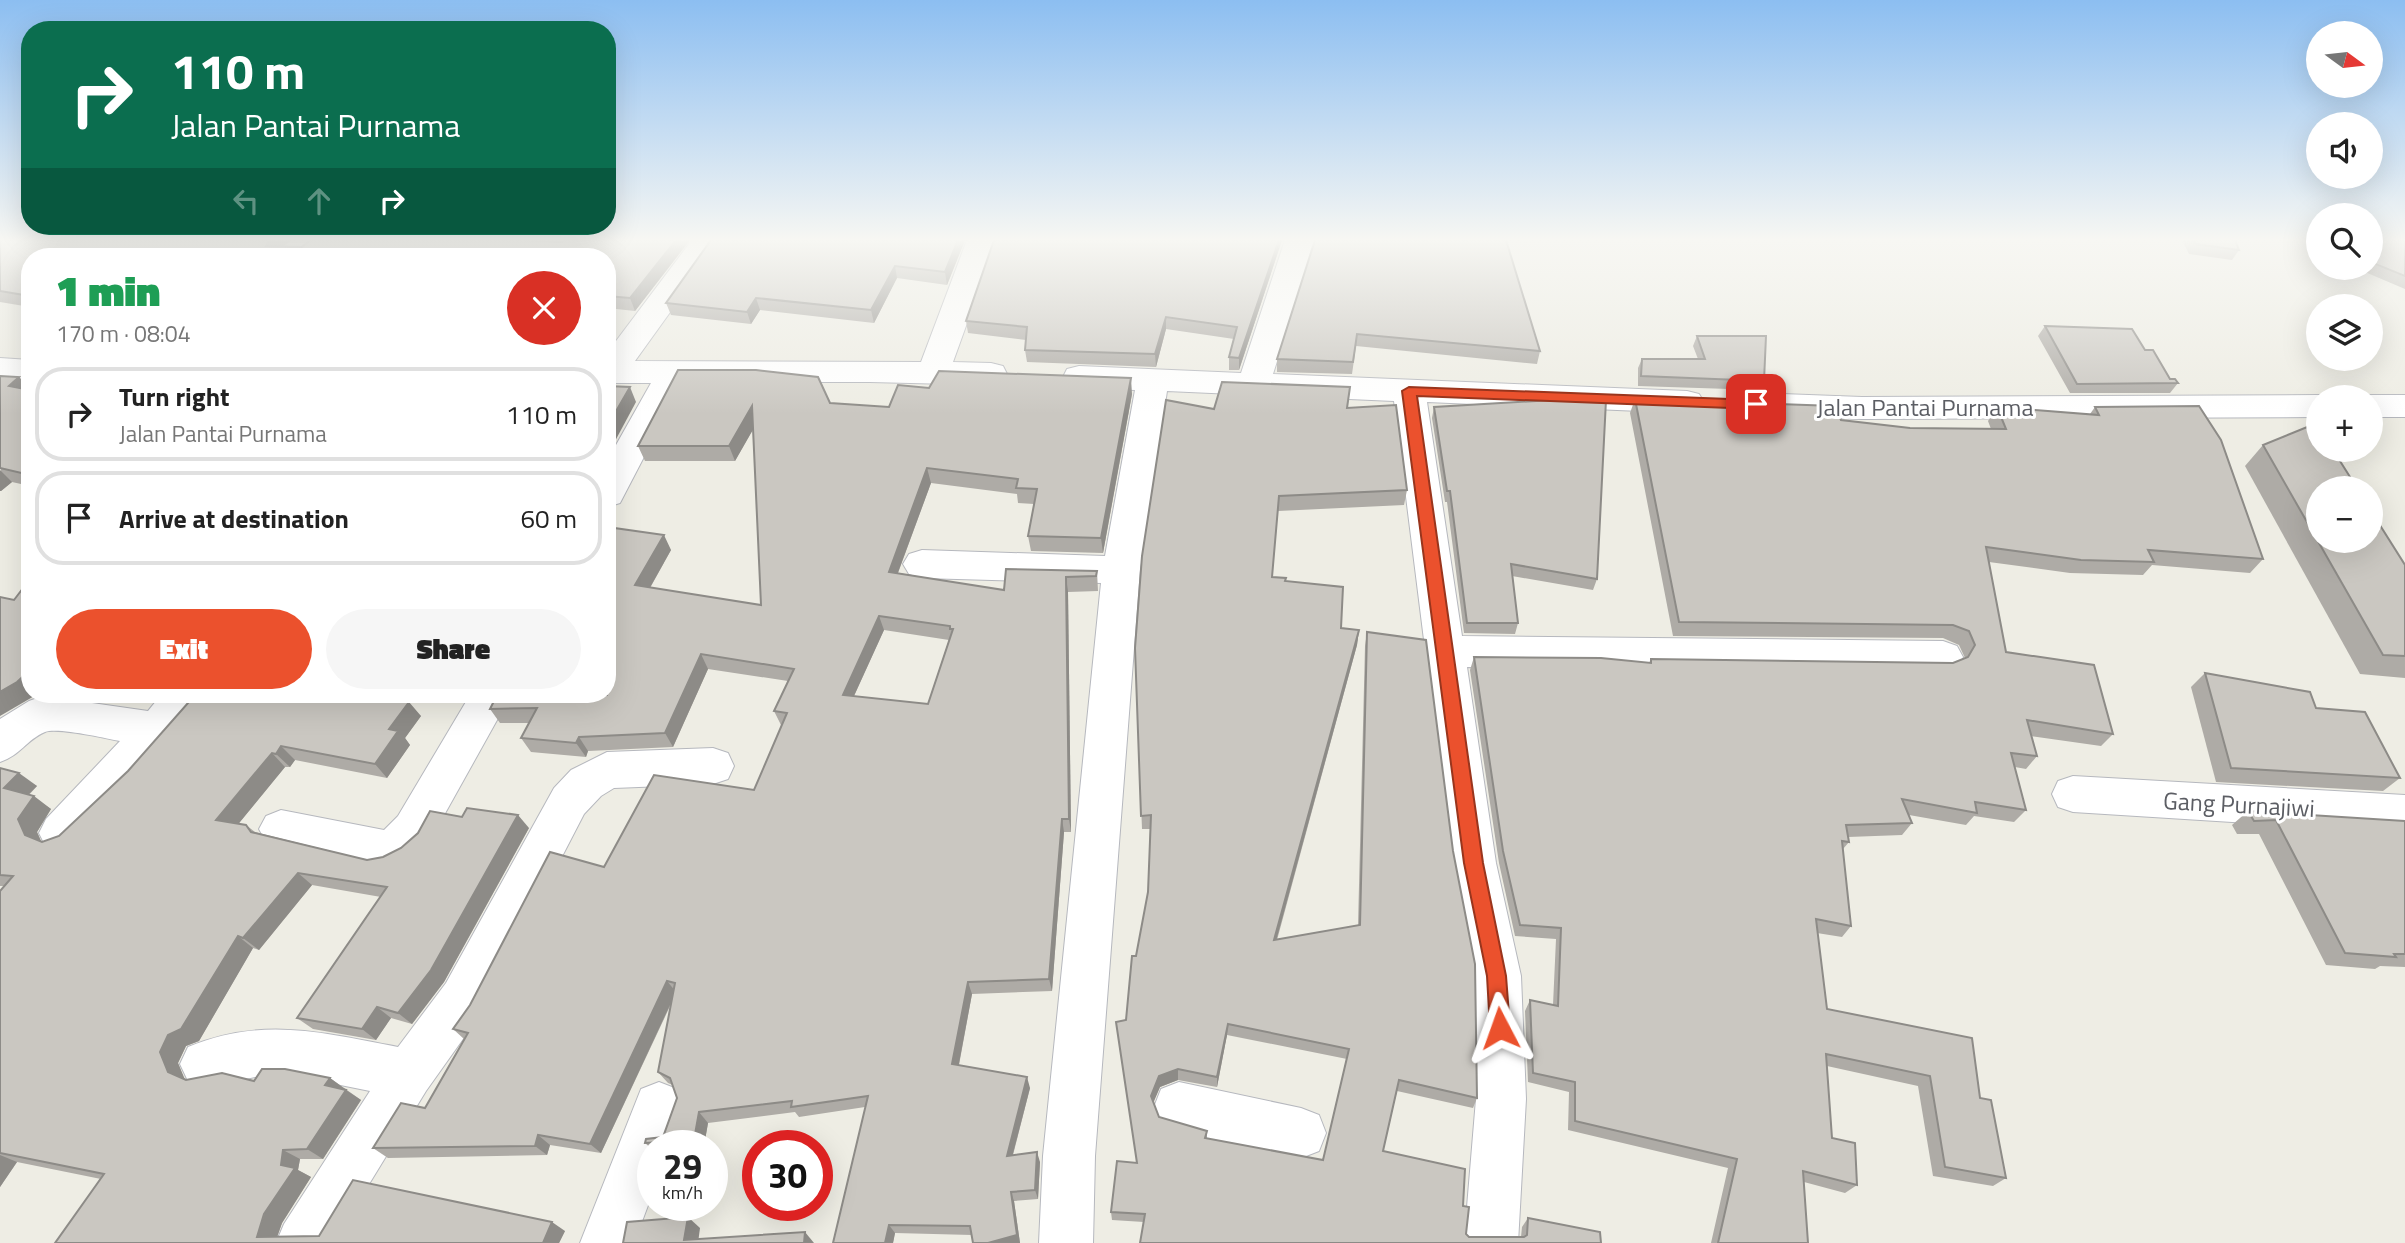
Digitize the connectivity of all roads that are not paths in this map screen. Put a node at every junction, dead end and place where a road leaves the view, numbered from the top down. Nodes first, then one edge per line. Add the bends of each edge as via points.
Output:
1 (663, 298) edge
2 (960, 298) edge
3 (1281, 298) edge
4 (616, 361) edge
5 (0, 369) edge
6 (21, 370) edge
7 (616, 372) edge
8 (933, 372) junction
9 (672, 373) junction
10 (1153, 379) junction
11 (1253, 385) junction
12 (1409, 391) junction
13 (1711, 403) edge
14 (1752, 404) edge
15 (2306, 406) edge
16 (2383, 406) edge
17 (2405, 406) edge
18 (616, 477) edge
19 (922, 564) dead end
20 (1121, 570) junction
21 (1446, 651) junction
22 (1943, 657) dead end
23 (178, 703) edge
24 (486, 703) edge
25 (157, 729) junction
26 (0, 745) edge
27 (713, 766) dead end
28 (2073, 794) dead end
29 (2405, 814) edge
30 (281, 828) dead end
31 (61, 833) edge
32 (205, 1064) dead end
33 (409, 1074) junction
34 (659, 1107) dead end
35 (1179, 1107) dead end
36 (1301, 1133) dead end
37 (303, 1243) edge
38 (607, 1243) edge
39 (1066, 1243) edge
40 (1491, 1243) edge

1 - 4 street
2 - 8 street
3 - 11 street
5 - 6 street
7 - 9 street
8 - 9 street
8 - 10 street
9 - 18 street
10 - 11 street
10 - 20 street
11 - 12 street
12 - 13 street
12 - 21 street
14 - 15 street, Jalan Pantai Purnama via 1862,408
16 - 17 street
19 - 20 street
20 - 39 street via 1069,1156
21 - 22 street
21 - 40 street via 1474,863 1497,976 1502,1099
23 - 25 street
24 - 30 street via 413,830 395,849 380,850
25 - 26 street via 43,713
25 - 31 street
27 - 33 street via 607,770 586,783 569,801 463,999
28 - 29 street, Gang Purnajiwi
32 - 33 street via 255,1053 301,1053
33 - 37 street
34 - 38 street
35 - 36 street

